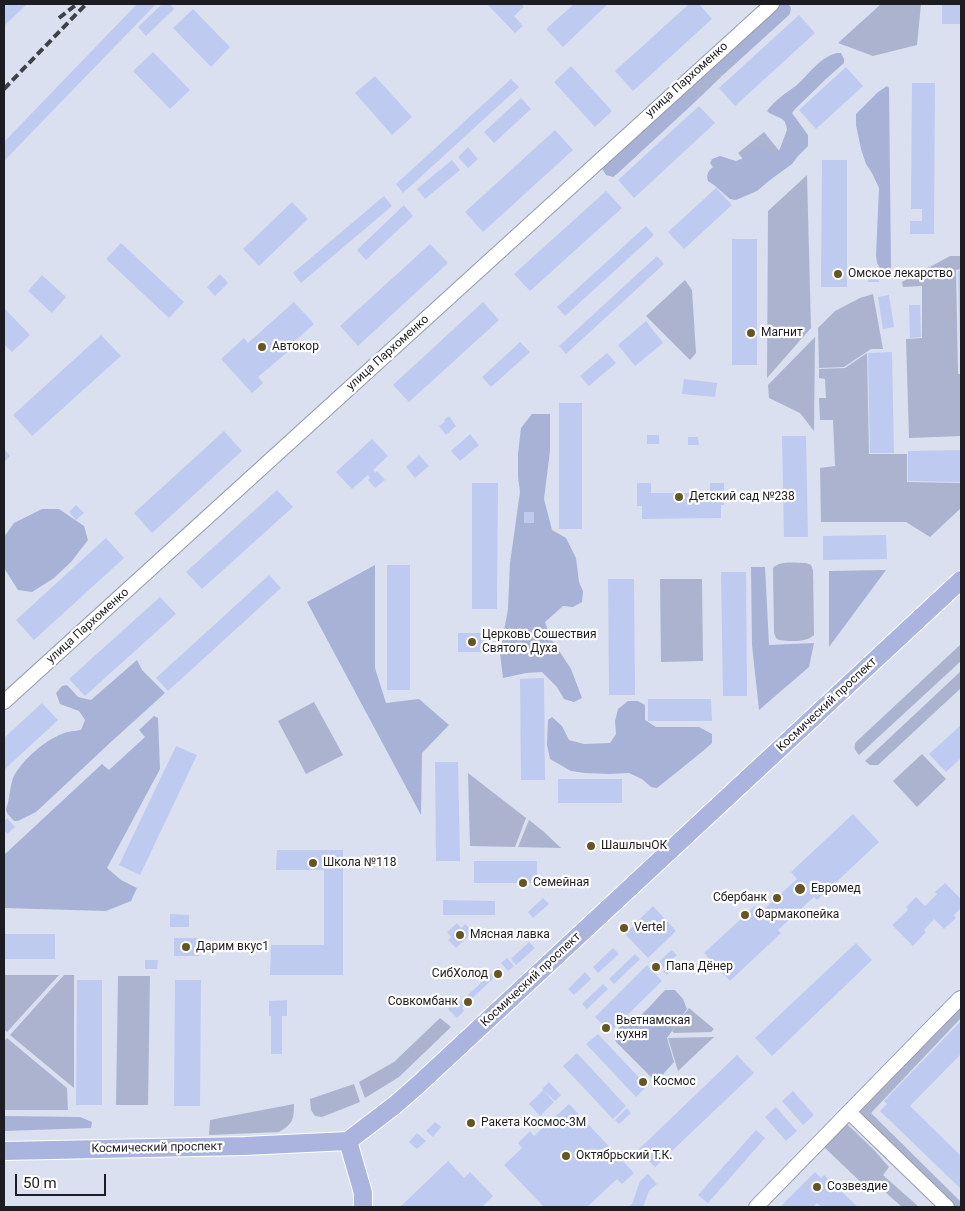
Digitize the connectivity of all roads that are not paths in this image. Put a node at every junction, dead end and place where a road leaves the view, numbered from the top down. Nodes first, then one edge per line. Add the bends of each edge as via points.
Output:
1 (772, 4) edge
2 (961, 580) edge
3 (4, 702) edge
4 (961, 998) edge
5 (849, 1112) junction
6 (348, 1141) junction
7 (4, 1151) edge
8 (363, 1207) edge
9 (756, 1207) edge
10 (947, 1207) edge

1 - 3 street, улица Пархоменко
2 - 6 main road, Космический проспект via 419,1084
4 - 5 street
5 - 9 street
5 - 10 street
6 - 7 main road, Космический проспект
6 - 8 main road

